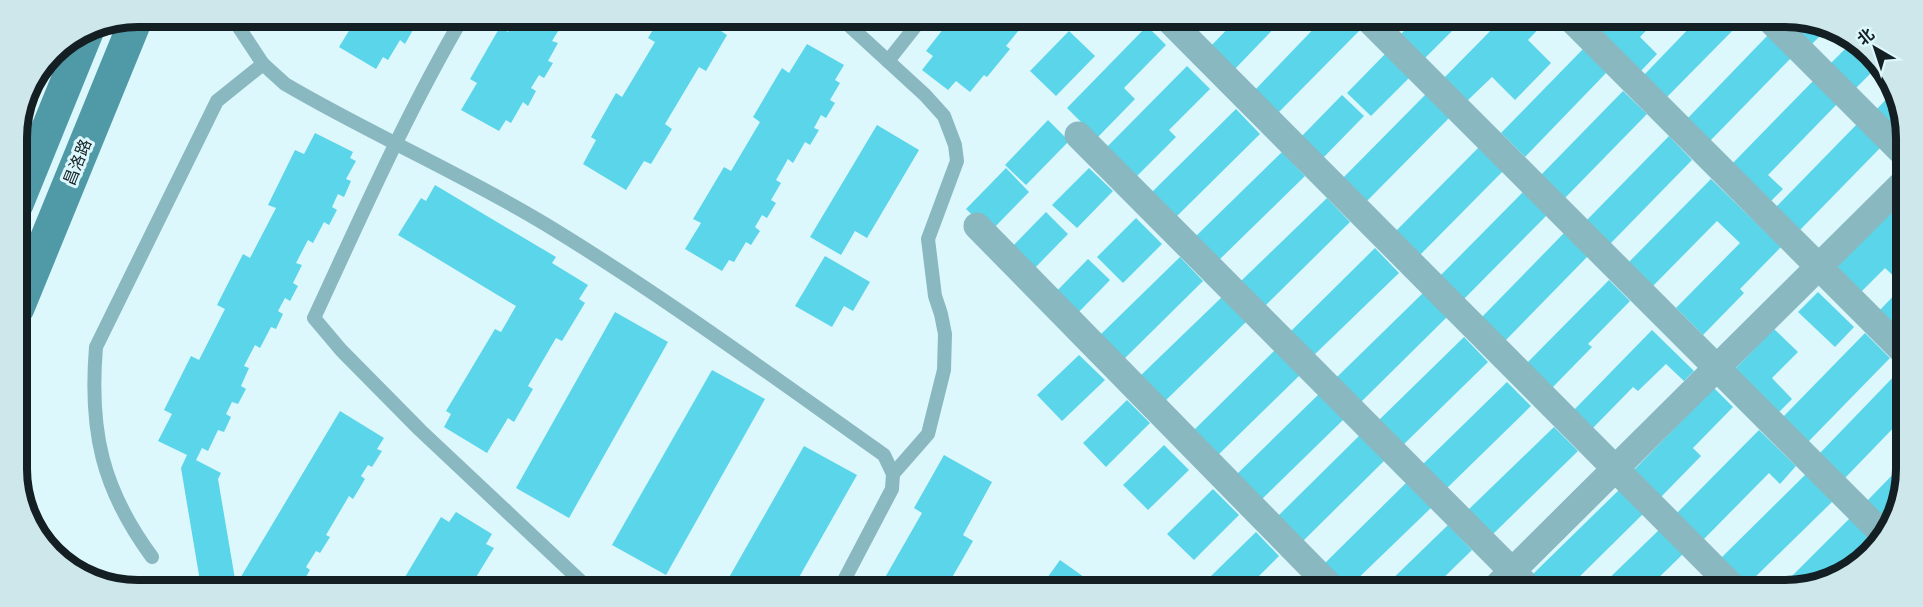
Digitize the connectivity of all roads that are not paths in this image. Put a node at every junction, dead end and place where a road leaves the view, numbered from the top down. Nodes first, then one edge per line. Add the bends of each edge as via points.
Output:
1 (133, 27) edge
2 (239, 27) edge
3 (457, 27) edge
4 (852, 27) edge
5 (915, 27) edge
6 (1176, 27) edge
7 (1376, 27) edge
8 (1579, 27) edge
9 (1777, 27) edge
10 (83, 41) edge
11 (888, 61) junction
12 (263, 64) junction
13 (1078, 135) dead end
14 (396, 143) junction
15 (1896, 146) edge
16 (27, 179) edge
17 (1896, 190) edge
18 (976, 226) dead end
19 (1819, 266) junction
20 (27, 286) edge
21 (1896, 344) edge
22 (1716, 367) junction
23 (1615, 468) junction
24 (893, 474) junction
25 (1878, 529) edge
26 (152, 557) dead end
27 (1512, 571) junction
28 (580, 580) edge
29 (844, 580) edge
30 (1324, 580) edge
31 (1503, 580) edge
32 (1521, 580) edge
33 (1726, 580) edge

1 - 20 street, 昌洛路
2 - 12 lane
3 - 14 lane
4 - 11 lane
5 - 11 lane
6 - 23 street
7 - 22 street
8 - 19 street
9 - 15 street
10 - 16 street
11 - 24 lane via 944,116 957,161 928,239 934,296 945,333 944,370 928,434
12 - 14 lane via 285,84
12 - 26 lane via 217,101 96,347 94,417 100,452 122,511
13 - 27 street
14 - 24 lane via 499,198 625,274 884,455
14 - 28 lane via 314,318 420,430
17 - 19 street
18 - 30 street
19 - 21 street
19 - 22 street
22 - 23 street
22 - 25 street
23 - 27 street
23 - 33 street
24 - 29 lane via 892,489
27 - 31 street
27 - 32 street

